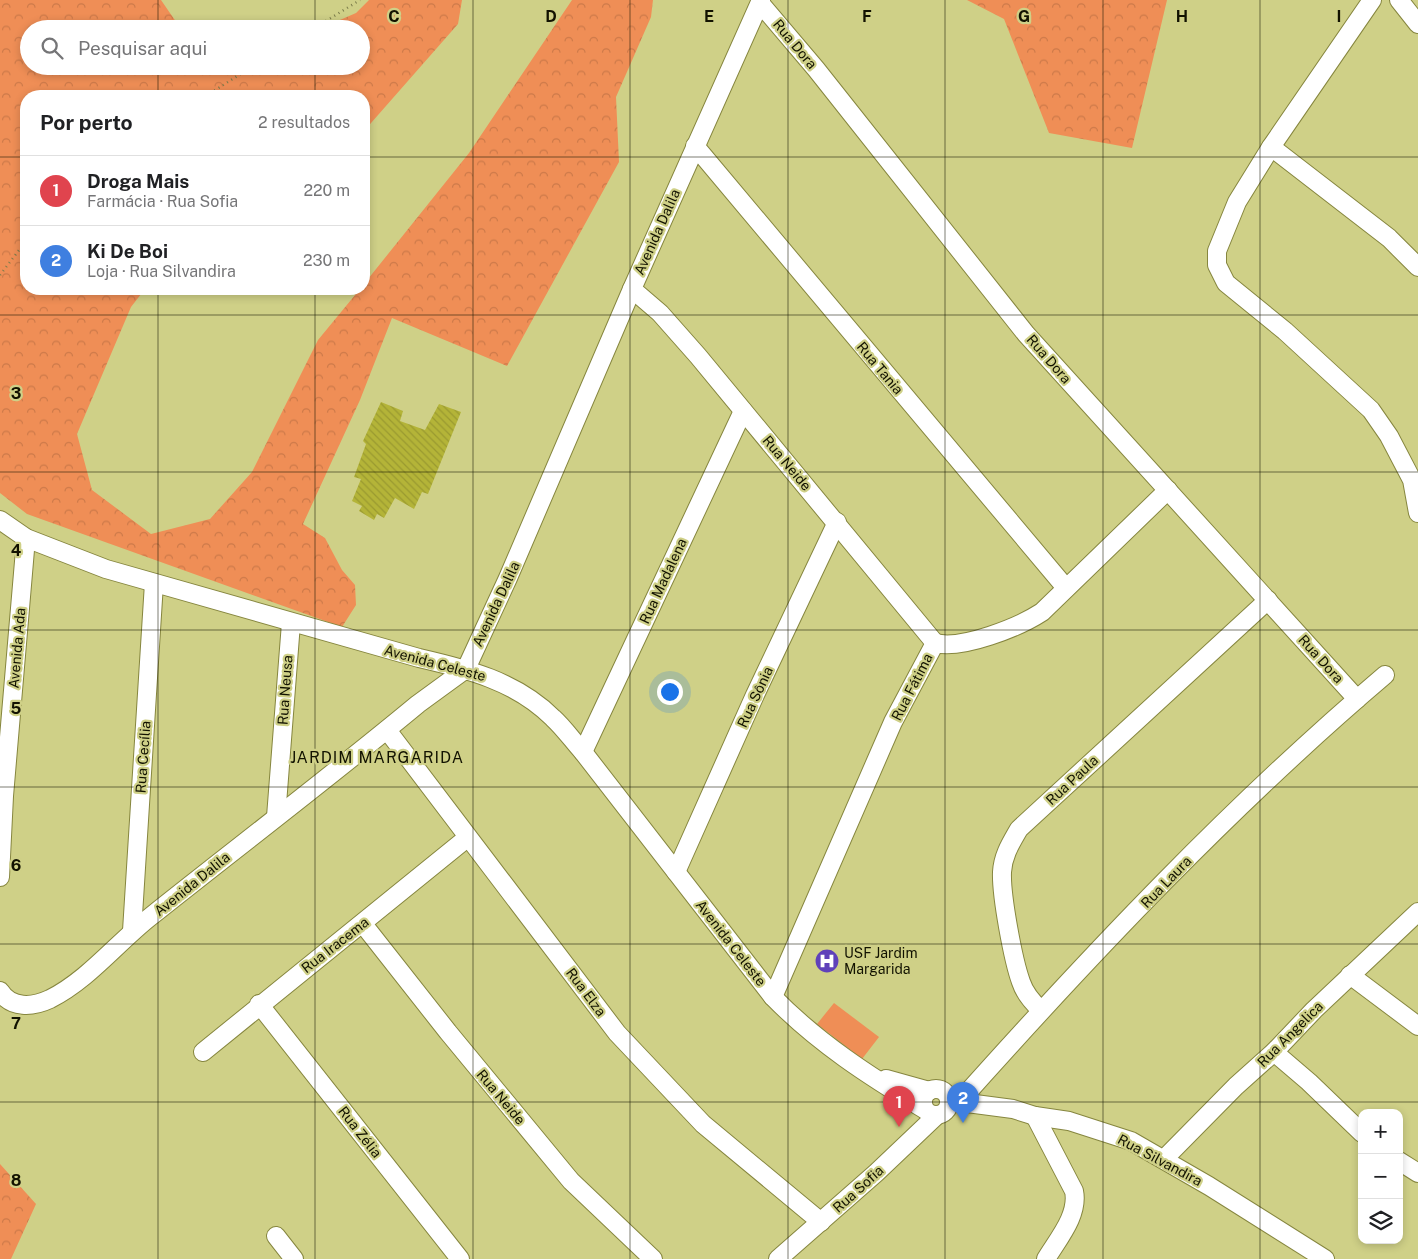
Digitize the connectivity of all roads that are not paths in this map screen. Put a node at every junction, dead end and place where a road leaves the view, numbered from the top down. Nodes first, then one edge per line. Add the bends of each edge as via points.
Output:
1 (1372, 0) edge
2 (1399, 0) edge
3 (761, 1) edge
4 (1418, 24) edge
5 (695, 146) junction
6 (1271, 147) junction
7 (1418, 267) edge
8 (632, 289) junction
9 (743, 411) junction
10 (1415, 478) edge
11 (1168, 490) junction
12 (1418, 513) edge
13 (0, 520) edge
14 (837, 522) junction
15 (26, 538) junction
16 (154, 583) junction
17 (1066, 588) junction
18 (1268, 600) junction
19 (291, 623) junction
20 (935, 643) junction
21 (466, 669) junction
22 (1385, 676) dead end
23 (1357, 699) junction
24 (387, 730) junction
25 (583, 752) junction
26 (276, 817) junction
27 (467, 838) junction
28 (676, 872) junction
29 (0, 877) edge
30 (1418, 912) edge
31 (363, 924) junction
32 (132, 931) junction
33 (1350, 975) junction
34 (0, 991) edge
35 (773, 998) junction
36 (260, 1004) junction
37 (1041, 1010) junction
38 (1418, 1026) edge
39 (203, 1052) dead end
40 (1274, 1052) junction
41 (866, 1074) junction
42 (929, 1091) junction
43 (954, 1101) junction
44 (930, 1112) junction
45 (1034, 1116) junction
46 (1358, 1130) edge
47 (1164, 1159) junction
48 (1403, 1164) edge
49 (1418, 1173) edge
50 (821, 1222) junction
51 (276, 1236) dead end
52 (294, 1259) edge
53 (460, 1259) edge
54 (653, 1259) edge
55 (778, 1259) edge
56 (1046, 1259) edge
57 (1325, 1259) edge

1 - 6 street
2 - 4 street
3 - 5 street, Avenida Dalila
3 - 11 street, Rua Dora via 1026,334
5 - 8 street, Avenida Dalila
5 - 17 street, Rua Tania
6 - 7 street via 1389,238
6 - 10 street via 1237,202 1224,232 1218,251 1219,273 1226,283 1371,410
8 - 9 street, Rua Neide via 675,330
8 - 21 street, Avenida Dalila
9 - 14 street, Rua Neide
9 - 25 street, Rua Madalena
10 - 12 street
11 - 17 street, Rua Fátima
11 - 18 street, Rua Dora
13 - 15 street, Avenida Celeste
14 - 20 street, Rua Neide
14 - 28 street, Rua Sônia
15 - 16 street, Avenida Celeste via 106,569
15 - 29 street, Avenida Ada
16 - 19 street, Avenida Celeste
16 - 32 street, Rua Cecília
17 - 20 street, Rua Fátima via 1027,622 990,635 944,645
18 - 23 street, Rua Dora
18 - 37 street, Rua Paula via 1020,829 1006,850 1002,871 1013,950 1021,983 1030,1000
19 - 21 street, Avenida Celeste
19 - 26 street, Rua Neusa
20 - 35 street, Rua Fátima via 893,722
21 - 24 street, Avenida Dalila
21 - 25 street, Avenida Celeste via 499,680 527,697 552,717
22 - 23 street, Rua Laura
23 - 37 street, Rua Laura via 1188,858
24 - 26 street, Avenida Dalila
24 - 27 street, Rua Elza
25 - 28 street, Avenida Celeste
26 - 32 street, Avenida Dalila
27 - 31 street, Rua Iracema
27 - 50 street, Rua Elza via 538,926 617,1033 657,1077 704,1124
28 - 35 street, Avenida Celeste
30 - 33 street, Rua Angelica
31 - 36 street, Rua Iracema
31 - 54 street, Rua Neide via 570,1181
32 - 34 street, Avenida Dalila via 74,984 50,999 34,1005 17,1004
33 - 38 street
33 - 40 street, Rua Angelica
35 - 41 street, Avenida Celeste via 804,1029
36 - 39 street, Rua Iracema
36 - 53 street, Rua Zélia
37 - 43 street, Rua Laura
40 - 46 street
40 - 47 street, Rua Angelica
41 - 42 street, Avenida Celeste
41 - 44 street, Avenida Celeste
42 - 43 street, Avenida Celeste via 942,1090
42 - 44 street via 922,1101
43 - 44 street, Rua Sofia via 947,1109
43 - 45 street, Rua Silvandira via 1013,1109
44 - 50 street, Rua Sofia
45 - 47 street, Rua Silvandira via 1069,1121 1131,1141
45 - 56 street via 1074,1191 1076,1202
47 - 57 street, Rua Silvandira
48 - 49 street
50 - 55 street, Rua Sofia
51 - 52 street

